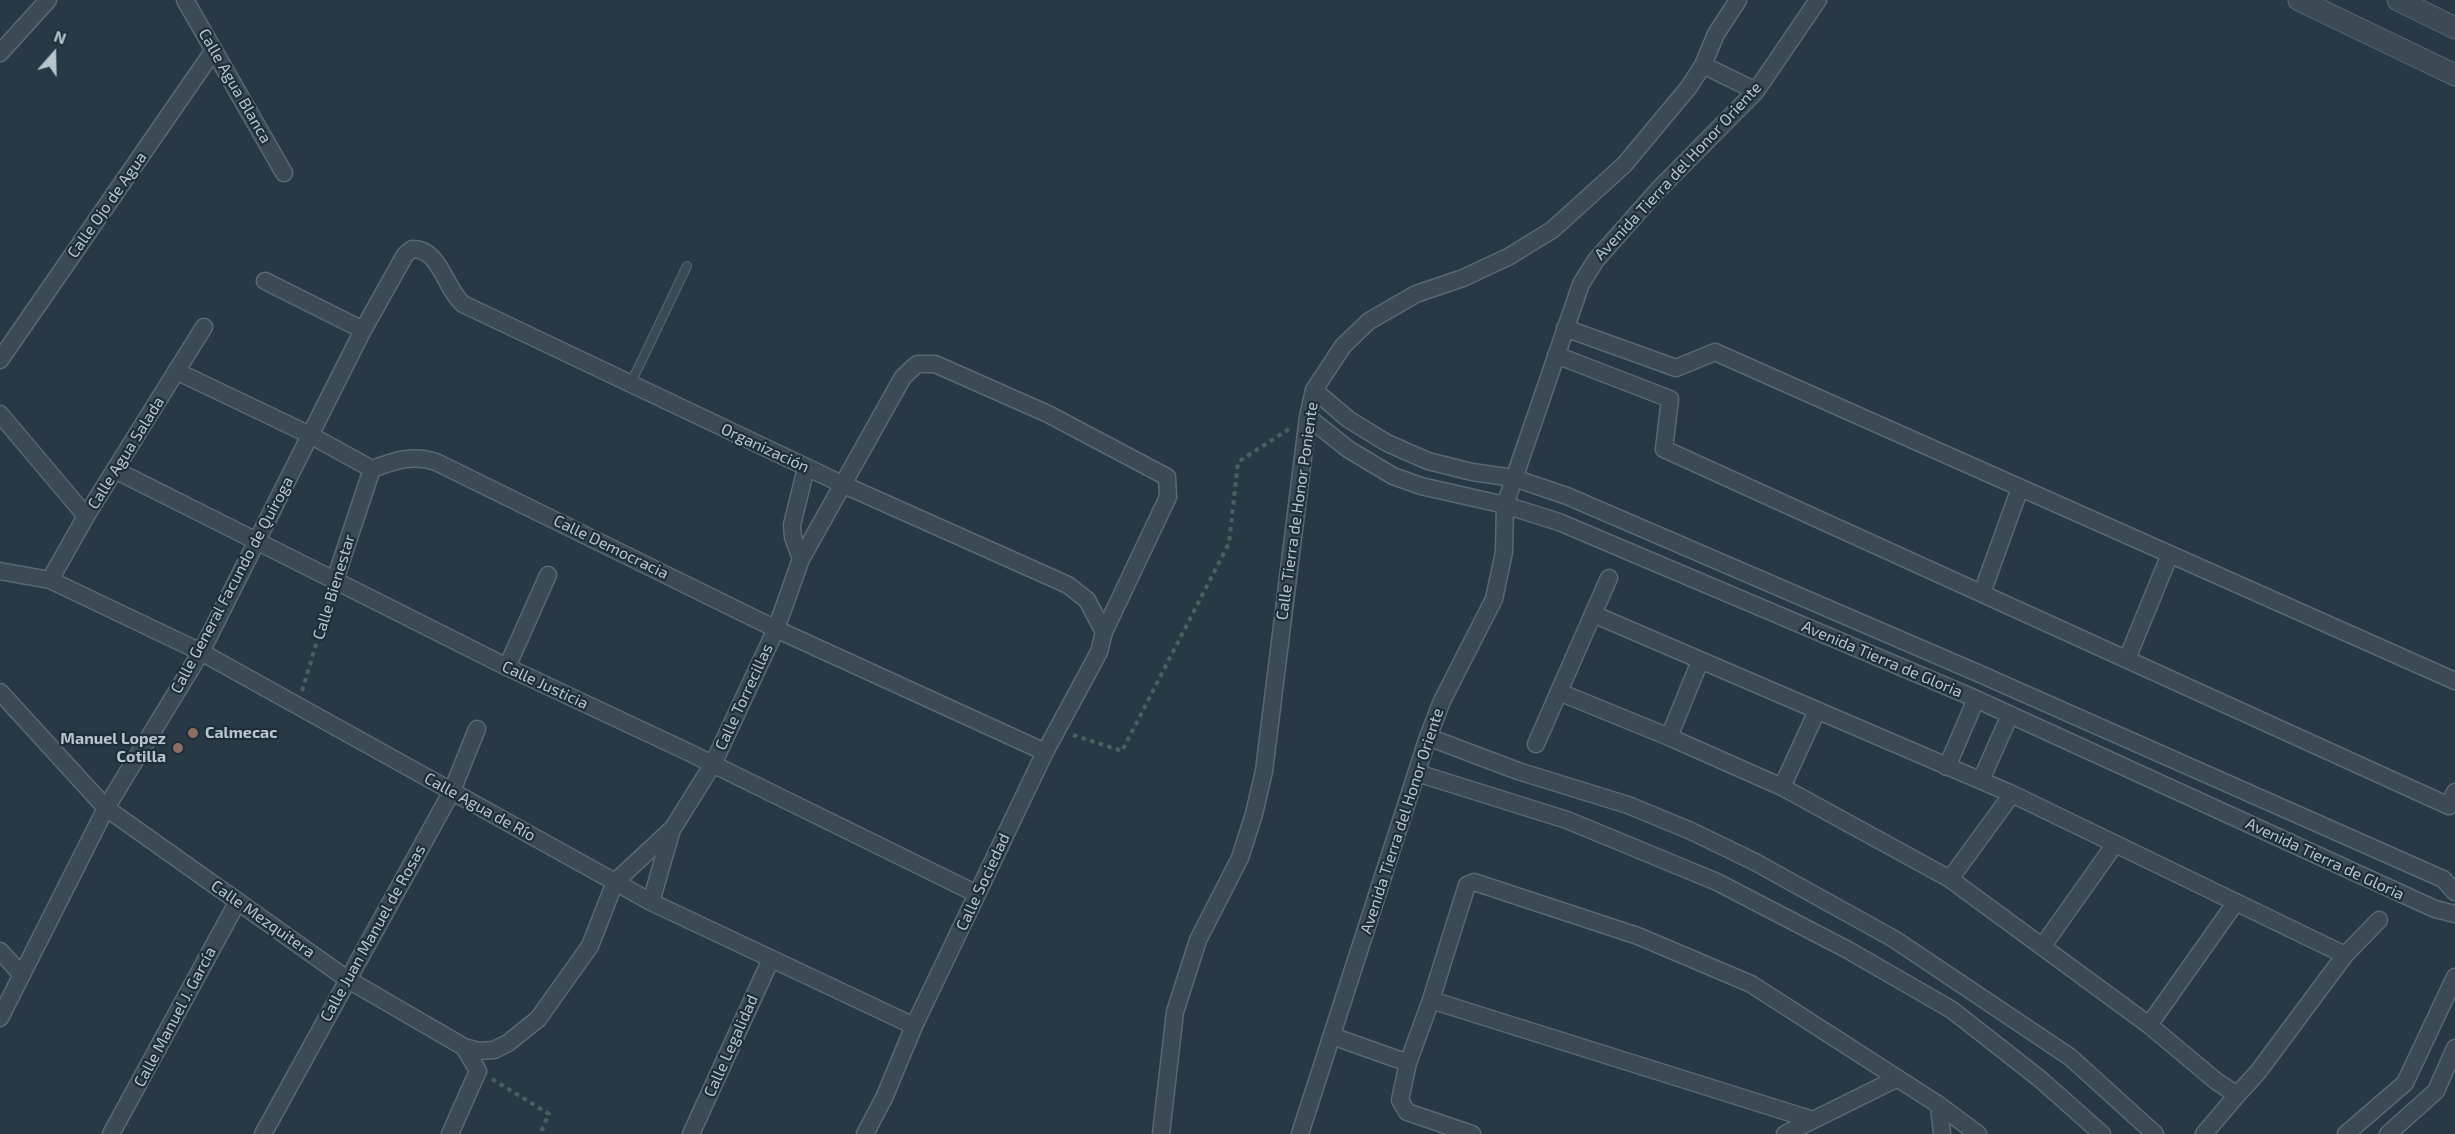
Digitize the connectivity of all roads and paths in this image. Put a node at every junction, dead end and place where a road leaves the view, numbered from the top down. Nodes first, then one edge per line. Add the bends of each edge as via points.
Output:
1 (48, 0) edge
2 (185, 0) edge
3 (1738, 0) edge
4 (1818, 0) edge
5 (2299, 0) edge
6 (2398, 0) edge
7 (2455, 28) edge
8 (214, 50) junction
9 (0, 53) edge
10 (1703, 65) junction
11 (2455, 75) edge
12 (1756, 91) junction
13 (284, 173) dead end
14 (412, 249) joint
15 (687, 266) dead end
16 (265, 281) dead end
17 (204, 327) dead end
18 (1565, 328) junction
19 (363, 330) junction
20 (1556, 355) junction
21 (0, 360) edge
22 (176, 371) junction
23 (630, 385) junction
24 (1314, 390) junction
25 (0, 414) edge
26 (1048, 414) joint
27 (1308, 417) junction
28 (310, 435) junction
29 (806, 468) junction
30 (372, 469) junction
31 (115, 470) junction
32 (1514, 478) junction
33 (844, 485) junction
34 (2020, 488) junction
35 (1505, 505) junction
36 (86, 516) junction
37 (257, 540) junction
38 (2170, 555) junction
39 (801, 560) junction
40 (0, 571) edge
41 (548, 575) dead end
42 (1609, 578) dead end
43 (50, 580) junction
44 (335, 580) junction
45 (1982, 593) junction
46 (1593, 614) junction
47 (776, 629) junction
48 (1104, 632) junction
49 (201, 652) junction
50 (2127, 659) junction
51 (1700, 661) junction
52 (507, 667) junction
53 (2455, 681) edge
54 (0, 692) edge
55 (1559, 692) junction
56 (1976, 699) junction
57 (298, 706) junction
58 (1817, 711) junction
59 (2010, 715) junction
60 (477, 729) dead end
61 (1058, 730) junction
62 (1428, 737) junction
63 (1669, 737) junction
64 (1536, 744) dead end
65 (1045, 752) junction
66 (713, 765) junction
67 (1947, 766) junction
68 (1417, 773) junction
69 (1981, 780) junction
70 (1782, 787) junction
71 (452, 791) junction
72 (2455, 792) edge
73 (2012, 794) junction
74 (106, 808) junction
75 (673, 828) junction
76 (2115, 844) junction
77 (1950, 879) junction
78 (615, 882) junction
79 (2455, 892) edge
80 (977, 894) junction
81 (238, 901) junction
82 (651, 902) junction
83 (2236, 902) junction
84 (2455, 914) edge
85 (2379, 920) dead end
86 (2042, 946) junction
87 (0, 951) edge
88 (2345, 955) junction
89 (771, 959) junction
90 (22, 975) junction
91 (2455, 977) edge
92 (347, 979) junction
93 (1431, 1000) junction
94 (0, 1018) edge
95 (2149, 1025) junction
96 (914, 1026) junction
97 (1332, 1036) junction
98 (464, 1047) junction
99 (2455, 1048) edge
100 (1408, 1063) junction
101 (478, 1071) junction
102 (1896, 1079) junction
103 (2237, 1095) junction
104 (1939, 1105) junction
105 (1813, 1120) junction
106 (111, 1134) edge
107 (263, 1134) edge
108 (450, 1134) edge
109 (540, 1134) edge
110 (692, 1134) edge
111 (865, 1134) edge
112 (1161, 1134) edge
113 (1300, 1134) edge
114 (1472, 1134) edge
115 (1785, 1134) edge
116 (1942, 1134) edge
117 (1978, 1134) edge
118 (2102, 1134) edge
119 (2156, 1134) edge
120 (2204, 1134) edge
121 (2346, 1134) edge
122 (2388, 1134) edge

1 - 9 street
2 - 8 street, Calle Agua Blanca
3 - 10 street, Calle Tierra de Honor Poniente via 1716,34
4 - 12 street, Avenida Tierra del Honor Oriente
5 - 11 street
6 - 7 street
8 - 13 street, Calle Agua Blanca
8 - 21 street, Calle Ojo de Agua
10 - 12 street
10 - 24 street, Calle Tierra de Honor Poniente via 1673,108 1624,165 1552,230 1508,257 1416,294 1369,321 1343,346
12 - 18 street, Avenida Tierra del Honor Oriente via 1658,190 1587,271
14 - 19 street, Calle General Facundo de Quiroga
14 - 23 street, Organización via 432,255 451,291 464,304
15 - 23 lane
16 - 19 street
17 - 22 street, Calle Agua Salada
18 - 20 street, Avenida Tierra del Honor Oriente
18 - 34 street via 1676,368 1715,352
19 - 28 street, Calle General Facundo de Quiroga
20 - 32 street, Avenida Tierra del Honor Oriente
20 - 45 street via 1670,399 1664,449
22 - 28 street
22 - 31 street, Calle Agua Salada
23 - 29 street, Organización
24 - 27 street, Calle Tierra de Honor Poniente
24 - 32 street, Avenida Tierra de Gloria via 1348,419 1407,452 1472,472
25 - 36 street
26 - 33 street, Calle Torrecillas via 935,364 917,364 903,377
26 - 48 street, Calle Sociedad via 1167,477 1168,497
27 - 35 street, Avenida Tierra de Gloria via 1347,449 1394,476 1450,494
27 - 61 path via 1238,462 1229,543 1122,751
27 - 112 street, Calle Tierra de Honor Poniente via 1261,782 1240,858 1198,940 1174,1012
28 - 30 street
28 - 37 street, Calle General Facundo de Quiroga
29 - 33 street, Organización
29 - 39 street via 792,525
30 - 44 street, Calle Bienestar
30 - 47 street, Calle Democracia via 418,457 436,462
31 - 36 street, Calle Agua Salada
31 - 37 street, Calle Justicia
32 - 35 street, Avenida Tierra del Honor Oriente
32 - 79 street, Avenida Tierra de Gloria via 1568,496 2035,698 2443,879
33 - 39 street, Calle Torrecillas
33 - 48 street, Organización via 1068,585 1087,600
34 - 38 street
34 - 45 street
35 - 56 street, Avenida Tierra de Gloria via 1559,522
35 - 62 street, Avenida Tierra del Honor Oriente via 1504,552 1496,593
36 - 43 street, Calle Agua Salada
37 - 44 street, Calle Justicia
37 - 49 street, Calle General Facundo de Quiroga
38 - 50 street
38 - 53 street
39 - 47 street, Calle Torrecillas
40 - 43 street, Calle Agua de Río
41 - 52 street
42 - 46 street
43 - 49 street, Calle Agua de Río
44 - 52 street, Calle Justicia
44 - 57 path, Calle Bienestar
45 - 50 street
46 - 51 street
46 - 55 street
47 - 65 street, Calle Democracia
47 - 66 street, Calle Torrecillas
48 - 61 street, Calle Sociedad via 1099,652
49 - 57 street, Calle Agua de Río
49 - 74 street, Calle General Facundo de Quiroga
50 - 72 street via 2449,806
51 - 58 street
51 - 63 street
52 - 66 street, Calle Justicia
54 - 74 street, Calle Mezquitera
55 - 63 street
55 - 64 street
56 - 59 street, Avenida Tierra de Gloria
56 - 67 street
57 - 71 street, Calle Agua de Río
58 - 67 street
58 - 70 street
59 - 69 street
59 - 84 street, Avenida Tierra de Gloria via 2435,909
60 - 71 street, Calle Juan Manuel de Rosas
61 - 65 street, Calle Sociedad
62 - 68 street, Avenida Tierra del Honor Oriente
62 - 119 street via 1518,771 1628,805 1755,862 1894,939 2070,1056
63 - 70 street
65 - 80 street, Calle Sociedad
66 - 75 street, Calle Torrecillas
66 - 80 street, Calle Justicia
67 - 69 street
68 - 97 street, Avenida Tierra del Honor Oriente
68 - 118 street via 1567,820 1717,882 1848,950 1952,1010
69 - 73 street
70 - 77 street
71 - 78 street, Calle Agua de Río
71 - 92 street, Calle Juan Manuel de Rosas
73 - 76 street
73 - 77 street
74 - 81 street, Calle Mezquitera
74 - 90 street, Calle General Facundo de Quiroga
75 - 78 street, Calle Torrecillas
75 - 82 street, Calle Torrecillas
76 - 83 street
76 - 86 street
77 - 86 street
78 - 82 street, Calle Agua de Río
78 - 98 street, Calle Torrecillas via 590,946 538,1019 494,1050
80 - 96 street, Calle Sociedad
81 - 92 street, Calle Mezquitera
81 - 106 street, Calle Manuel J. García
82 - 89 street, Calle Agua de Río
83 - 88 street
83 - 95 street
85 - 88 street
86 - 95 street
87 - 90 street
88 - 103 street
89 - 96 street, Calle Agua de Río
89 - 110 street, Calle Legalidad
90 - 94 street, Calle General Facundo de Quiroga
91 - 121 street via 2405,1083
92 - 98 street, Calle Mezquitera
92 - 107 street, Calle Juan Manuel de Rosas
93 - 100 street
93 - 102 street via 1467,885 1474,882 1638,936 1750,984
93 - 105 street
95 - 103 street
96 - 111 street, Calle Sociedad
97 - 100 street
97 - 113 street, Avenida Tierra del Honor Oriente
98 - 101 street, Calle Mezquitera
99 - 122 street via 2436,1091
100 - 114 street via 1400,1100 1407,1112
101 - 108 street
101 - 109 path via 549,1114
102 - 104 street
102 - 105 street
103 - 120 street
104 - 116 street
104 - 117 street
105 - 115 street

